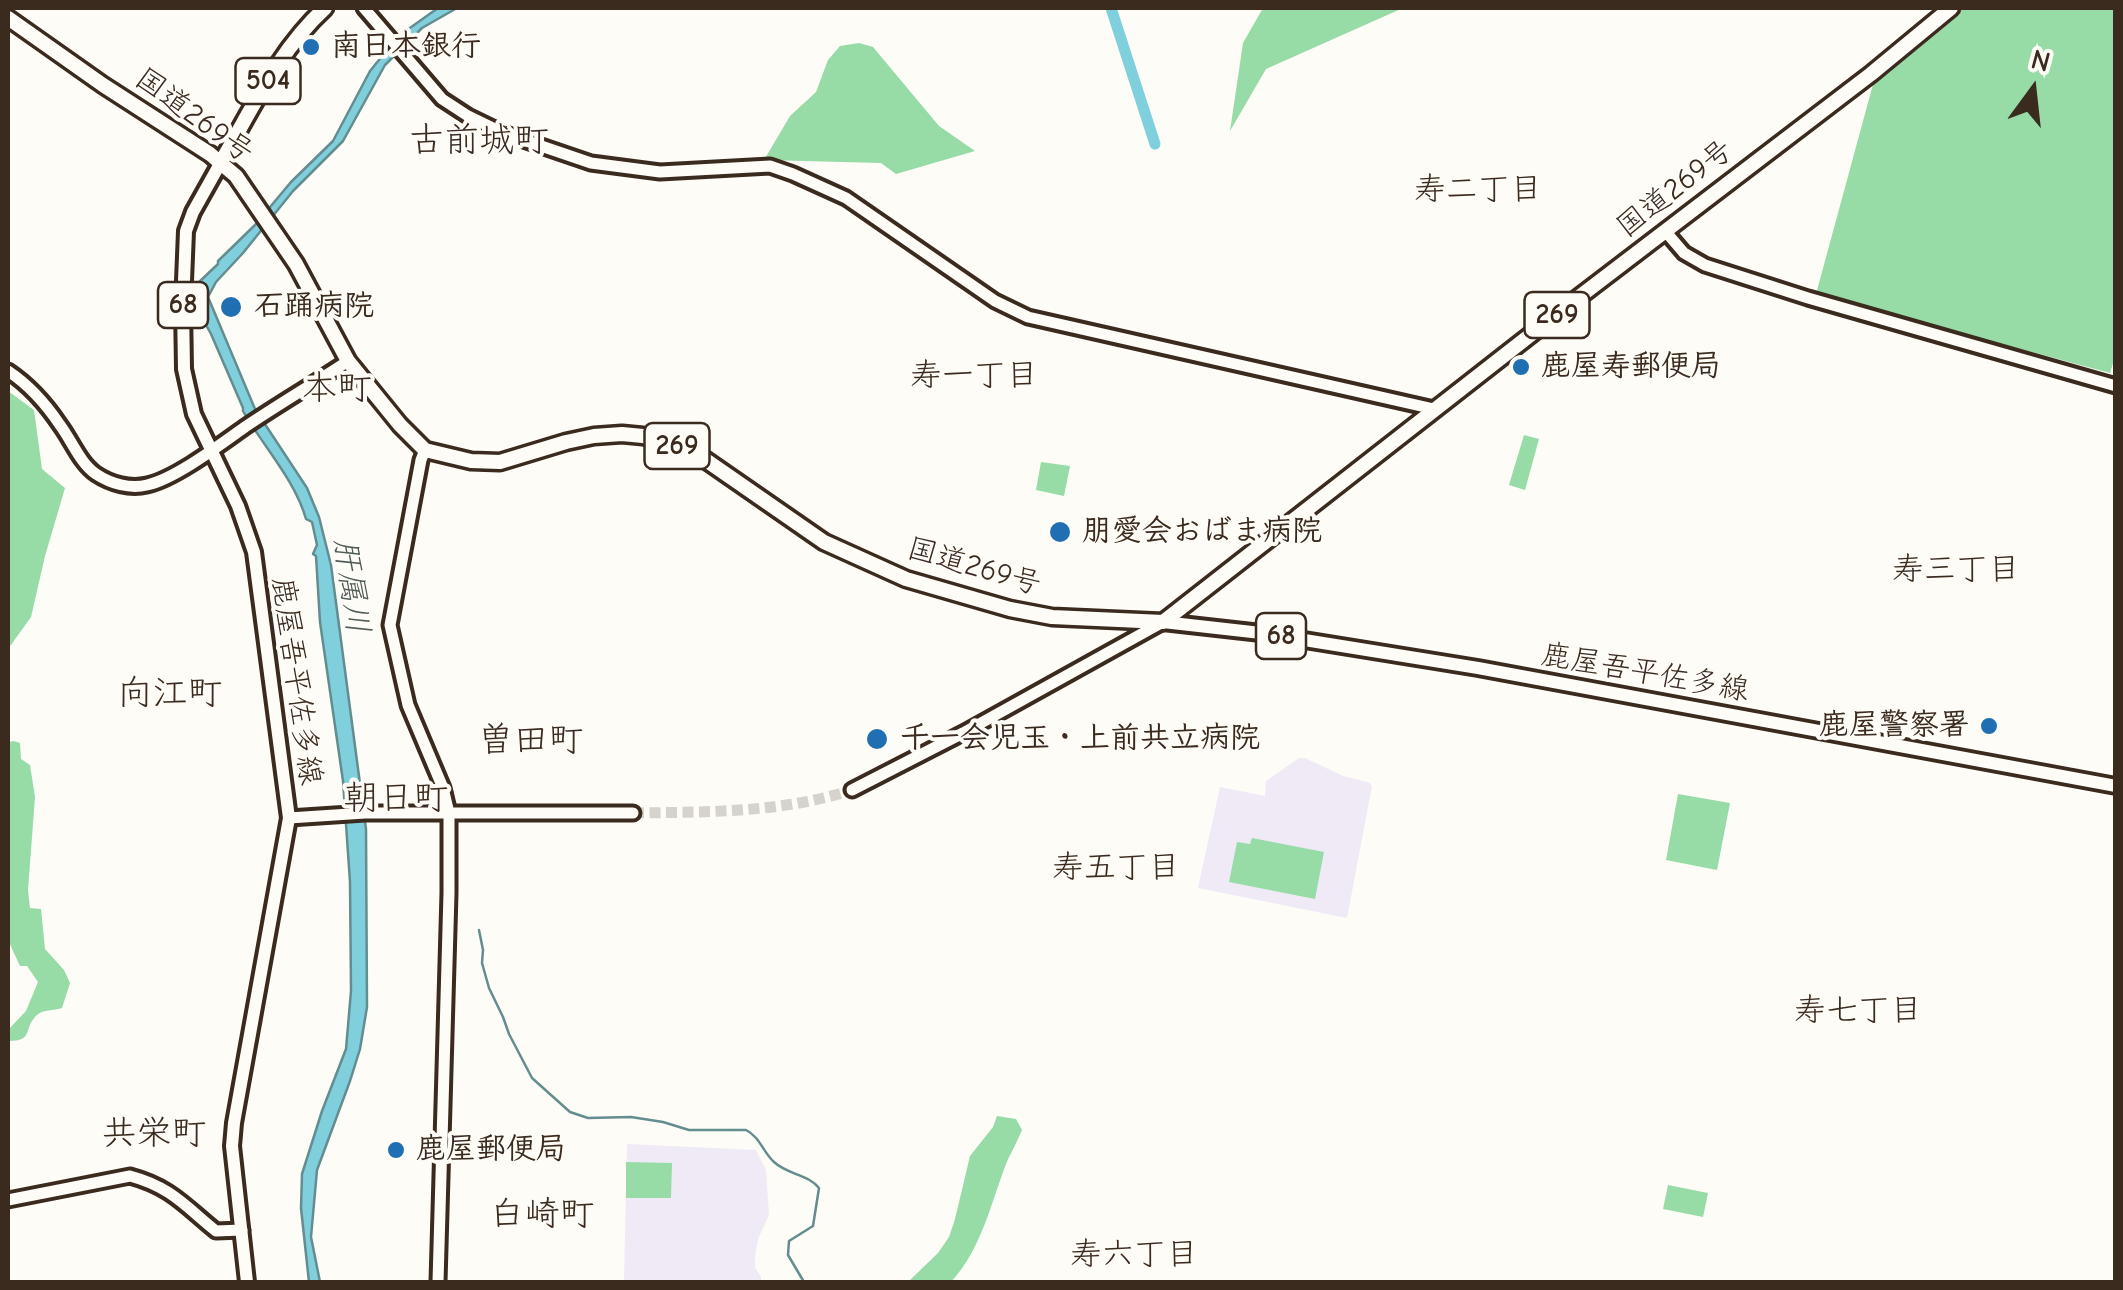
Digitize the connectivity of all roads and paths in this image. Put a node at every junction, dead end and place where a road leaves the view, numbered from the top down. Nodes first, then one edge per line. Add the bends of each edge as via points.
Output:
1 (325, 8) edge
2 (364, 8) edge
3 (1950, 8) edge
4 (8, 18) edge
5 (221, 162) junction
6 (1666, 232) junction
7 (348, 360) junction
8 (8, 371) edge
9 (2116, 386) edge
10 (1434, 409) junction
11 (425, 450) junction
12 (212, 451) junction
13 (1121, 622) junction
14 (1163, 622) junction
15 (1126, 642) junction
16 (2116, 786) edge
17 (852, 790) tunnel mouth
18 (449, 813) junction
19 (633, 813) tunnel mouth
20 (289, 818) junction
21 (8, 1200) edge
22 (242, 1230) junction
23 (247, 1282) edge
24 (438, 1282) edge

1 - 5 highway, 504 via 291,44
2 - 10 street via 442,99 503,132 591,164 660,172 770,166 846,198 1028,318
3 - 6 highway, 国道269号 / 269
4 - 5 highway, 国道269号
5 - 7 highway, 国道269号 via 296,264
5 - 12 main road, 鹿屋吾平佐多線 / 68 via 186,232 183,296 187,388
6 - 9 street via 1684,253 1718,270
6 - 10 highway, 国道269号 / 269
7 - 11 highway, 国道269号
7 - 12 street
8 - 12 street via 48,410 94,473 109,481 156,483
10 - 14 highway, 国道269号 / 269
11 - 13 highway, 国道269号 / 269 via 500,462 594,436 643,436 697,454 824,542 906,580 1030,613
11 - 18 street via 390,625 408,705
12 - 20 main road, 鹿屋吾平佐多線 / 68 via 254,552
13 - 14 highway, 国道269号 / 269
13 - 15 street
14 - 15 street
14 - 16 main road, 鹿屋吾平佐多線 / 68 via 1478,668
15 - 17 street
18 - 19 street
18 - 20 street
18 - 24 street
20 - 22 main road, 鹿屋吾平佐多線 / 68 via 234,1123
21 - 22 street via 130,1176 179,1198 216,1231
22 - 23 main road, 鹿屋吾平佐多線 / 68

